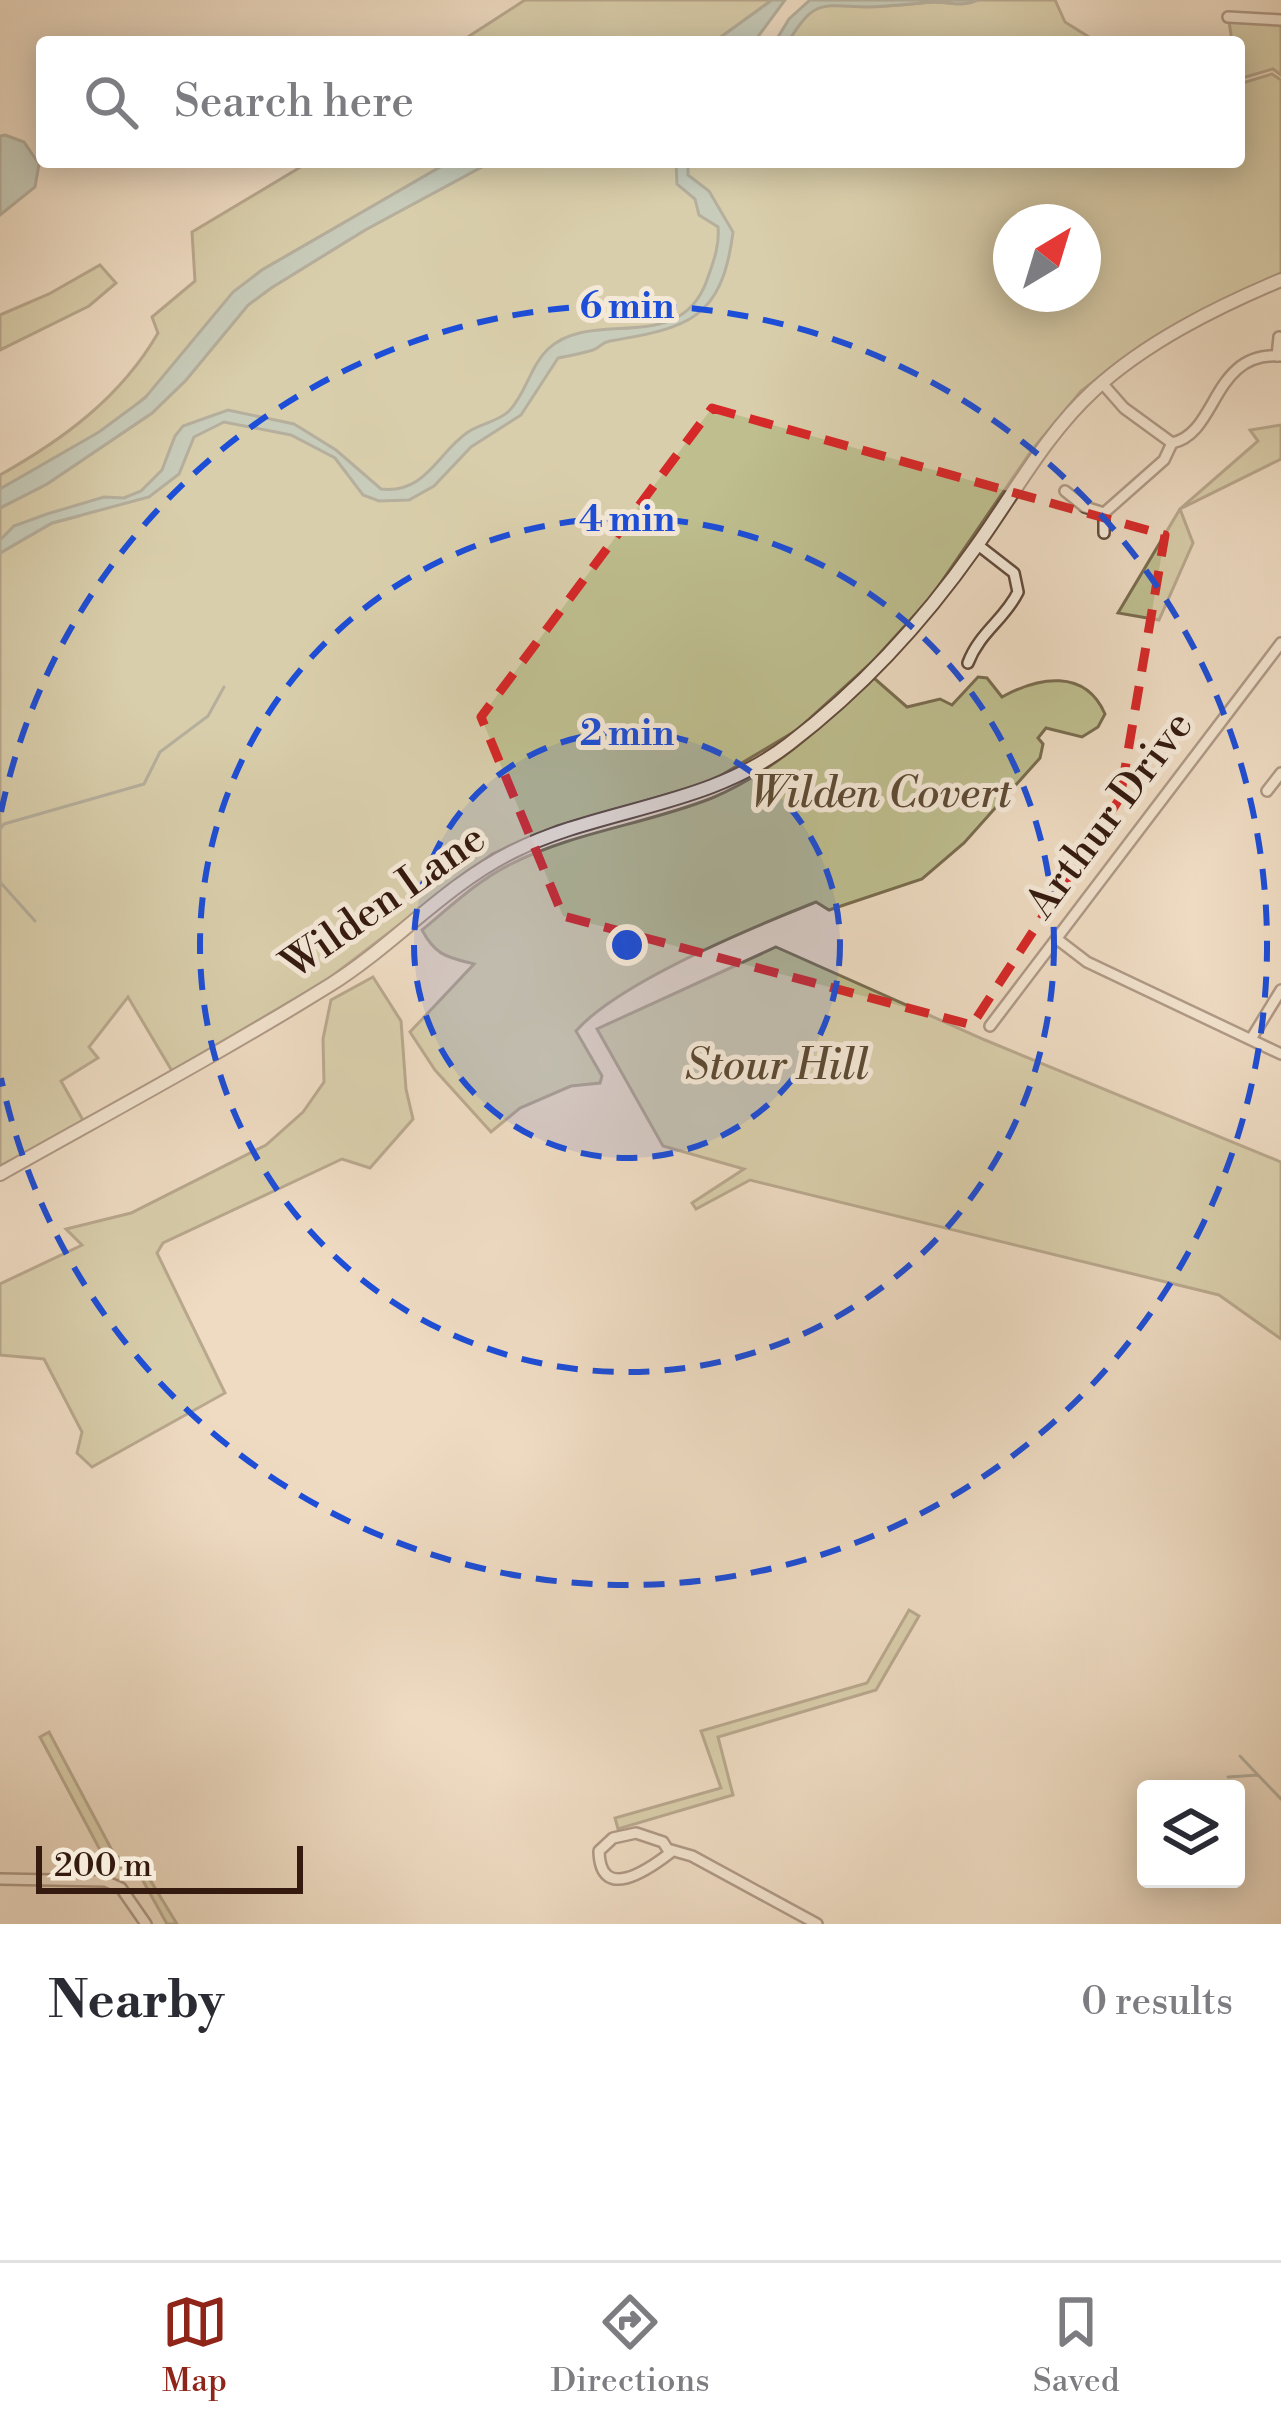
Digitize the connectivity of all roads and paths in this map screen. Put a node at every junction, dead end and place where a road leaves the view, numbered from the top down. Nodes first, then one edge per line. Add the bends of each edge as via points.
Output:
1 (1228, 17) dead end
2 (1281, 20) edge
3 (1281, 280) edge
4 (1279, 337) edge
5 (1279, 356) edge
6 (1102, 382) junction
7 (1172, 442) junction
8 (1065, 491) dead end
9 (1104, 513) junction
10 (1104, 533) dead end
11 (978, 544) junction
12 (1281, 643) edge
13 (968, 663) dead end
14 (1281, 773) edge
15 (1267, 791) dead end
16 (1057, 939) junction
17 (1281, 990) edge
18 (990, 1026) dead end
19 (1251, 1040) junction
20 (1281, 1054) edge
21 (0, 1174) edge
22 (670, 1850) junction
23 (0, 1880) edge
24 (146, 1924) edge
25 (817, 1924) edge

1 - 2 street
3 - 6 street, Wilden Lane
4 - 5 street
5 - 7 street via 1260,354 1232,374 1197,427
6 - 7 street
6 - 11 street, Wilden Lane via 1048,441
7 - 9 street via 1164,460
8 - 9 street
9 - 10 street
11 - 13 street via 1014,573 1023,593 981,635
11 - 21 street, Wilden Lane via 893,651 764,762 713,788 498,860 330,985
12 - 16 street, Arthur Drive
14 - 15 street
16 - 18 street, Arthur Drive
16 - 19 street via 1087,962
17 - 19 street
19 - 20 street
22 - 22 street via 626,1880 610,1876 598,1859 604,1844 636,1833
22 - 25 street
23 - 24 street via 105,1881 121,1888

